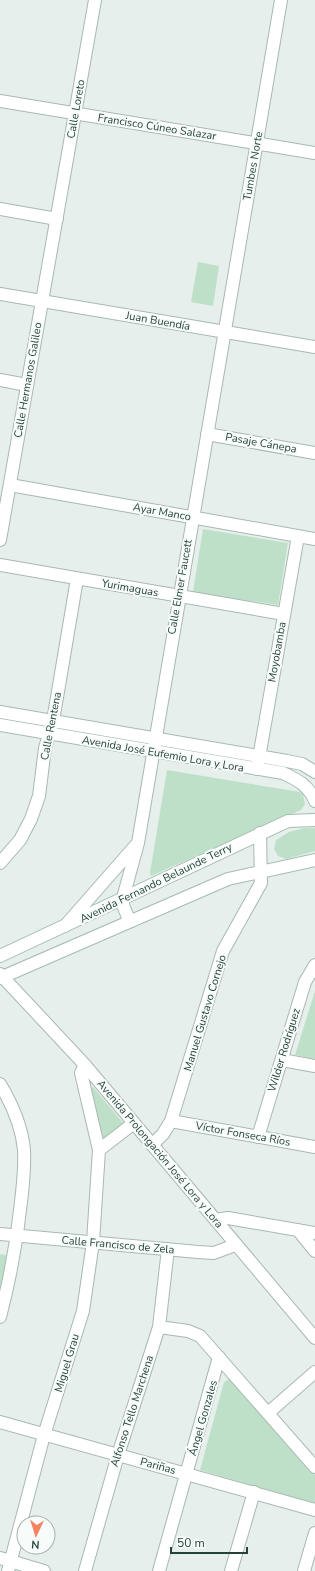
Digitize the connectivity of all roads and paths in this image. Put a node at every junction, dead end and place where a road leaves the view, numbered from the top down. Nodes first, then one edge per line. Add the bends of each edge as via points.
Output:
1 (95, 0) edge
2 (281, 0) edge
3 (0, 101) edge
4 (75, 114) junction
5 (257, 143) junction
6 (315, 153) edge
7 (0, 209) edge
8 (57, 219) junction
9 (0, 294) edge
10 (42, 302) junction
11 (225, 332) junction
12 (315, 347) edge
13 (0, 380) edge
14 (27, 385) junction
15 (207, 434) junction
16 (315, 453) edge
17 (10, 484) junction
18 (192, 517) junction
19 (298, 536) junction
20 (315, 539) edge
21 (0, 540) edge
22 (0, 565) edge
23 (77, 578) junction
24 (179, 596) junction
25 (284, 614) junction
26 (0, 712) edge
27 (53, 721) junction
28 (0, 726) edge
29 (49, 734) junction
30 (154, 738) junction
31 (153, 753) junction
32 (259, 756) junction
33 (257, 769) junction
34 (315, 772) edge
35 (315, 801) edge
36 (315, 820) edge
37 (260, 833) junction
38 (138, 842) junction
39 (315, 860) edge
40 (0, 863) edge
41 (261, 870) junction
42 (123, 898) junction
43 (130, 920) junction
44 (62, 928) junction
45 (0, 956) edge
46 (315, 965) edge
47 (1, 976) edge
48 (282, 1060) junction
49 (85, 1065) junction
50 (315, 1066) edge
51 (0, 1084) edge
52 (171, 1121) junction
53 (134, 1123) junction
54 (258, 1137) junction
55 (152, 1145) junction
56 (315, 1147) edge
57 (99, 1150) junction
58 (216, 1220) junction
59 (298, 1230) junction
60 (315, 1233) edge
61 (0, 1234) edge
62 (18, 1235) junction
63 (93, 1242) junction
64 (235, 1245) junction
65 (168, 1249) junction
66 (315, 1251) edge
67 (0, 1317) edge
68 (159, 1327) junction
69 (315, 1338) edge
70 (220, 1357) junction
71 (315, 1372) edge
72 (268, 1413) junction
73 (0, 1422) edge
74 (44, 1435) junction
75 (118, 1455) junction
76 (315, 1467) edge
77 (187, 1474) junction
78 (254, 1492) junction
79 (315, 1510) edge
80 (315, 1533) edge
81 (6, 1563) edge
82 (44, 1571) edge
83 (85, 1571) edge
84 (159, 1571) edge
85 (231, 1571) edge
86 (304, 1571) edge

1 - 4 street, Calle Loreto
2 - 5 street, Tumbes Norte
3 - 4 street, Francisco Cúneo Salazar
4 - 5 street, Francisco Cúneo Salazar
4 - 8 street, Calle Loreto
5 - 6 street, Francisco Cúneo Salazar
5 - 11 street, Tumbes Norte
7 - 8 street
8 - 10 street, Calle Hermanos Galileo
9 - 10 street, Juan Buendía
10 - 11 street, Juan Buendía
10 - 14 street, Calle Hermanos Galileo
11 - 12 street, Juan Buendía
11 - 15 street, Calle Elmer Faucett
13 - 14 street
14 - 17 street, Calle Hermanos Galileo
15 - 16 street, Pasaje Cánepa
15 - 18 street, Calle Elmer Faucett
17 - 18 street, Ayar Manco
17 - 21 street, Calle Hermanos Galileo
18 - 19 street, Ayar Manco
18 - 24 street, Calle Elmer Faucett
19 - 20 street, Ayar Manco
19 - 25 street, Moyobamba
22 - 23 street, Yurimaguas
23 - 24 street, Yurimaguas
23 - 27 street, Calle Rentena
24 - 25 street, Yurimaguas
24 - 30 street, Calle Elmer Faucett
25 - 32 street, Moyobamba
26 - 27 street, Avenida José Eufemio Lora y Lora
27 - 29 street, Calle Rentena
27 - 30 street, Avenida José Eufemio Lora y Lora
28 - 29 street, Avenida José Eufemio Lora y Lora
29 - 31 street, Avenida José Eufemio Lora y Lora
29 - 40 street, Calle Rentena via 39,796 31,819 20,840
30 - 31 street, Calle Elmer Faucett
30 - 32 street, Avenida José Eufemio Lora y Lora
31 - 33 street, Avenida José Eufemio Lora y Lora
31 - 38 street, Calle Elmer Faucett
32 - 33 street, Moyobamba
32 - 34 street, Avenida José Eufemio Lora y Lora via 302,764
33 - 35 street, Avenida José Eufemio Lora y Lora via 296,779 312,793
36 - 37 street, Avenida Fernando Belaunde Terry via 288,821
37 - 41 street, Manuel Gustavo Cornejo
37 - 42 street, Avenida Fernando Belaunde Terry
38 - 42 street, Calle Elmer Faucett
38 - 44 street
39 - 41 street, Avenida Fernando Belaunde Terry
41 - 43 street, Avenida Fernando Belaunde Terry via 228,879
41 - 52 street, Manuel Gustavo Cornejo via 261,883 257,893 223,951
42 - 43 street via 123,905
42 - 44 street, Avenida Fernando Belaunde Terry
43 - 47 street, Avenida Fernando Belaunde Terry
44 - 45 street, Avenida Fernando Belaunde Terry
46 - 48 street, Wilder Rodríguez via 305,982
47 - 49 street, Avenida Prolongación José Lora y Lora
48 - 50 street
48 - 54 street, Wilder Rodríguez
49 - 53 street, Avenida Prolongación José Lora y Lora
49 - 57 street, Miguel Grau via 81,1073
51 - 62 street via 18,1123 24,1150 24,1180
52 - 54 street, Víctor Fonseca Ríos
52 - 55 street, Manuel Gustavo Cornejo
53 - 55 street, Avenida Prolongación José Lora y Lora
53 - 57 street
54 - 56 street, Víctor Fonseca Ríos
55 - 58 street, Avenida Prolongación José Lora y Lora
57 - 63 street, Miguel Grau
58 - 59 street via 228,1218
58 - 64 street, Avenida Prolongación José Lora y Lora
59 - 60 street
59 - 66 street
61 - 62 street, Calle Francisco de Zela
62 - 63 street, Calle Francisco de Zela
62 - 67 street
63 - 65 street, Calle Francisco de Zela
63 - 74 street, Miguel Grau via 83,1311
64 - 65 street, Calle Francisco de Zela via 214,1253
64 - 69 street, Avenida Prolongación José Lora y Lora
65 - 68 street, Alfonso Tello Marchena
68 - 70 street via 188,1331 200,1336
68 - 75 street, Alfonso Tello Marchena
70 - 72 street
70 - 77 street, Ángel Gonzales
71 - 72 street
72 - 76 street
73 - 74 street, Pariñas
74 - 75 street, Pariñas
74 - 81 street, Miguel Grau
75 - 77 street, Pariñas
75 - 83 street, Alfonso Tello Marchena
77 - 78 street, Pariñas
77 - 84 street, Ángel Gonzales
78 - 79 street, Pariñas
78 - 85 street
80 - 86 street
81 - 82 street

